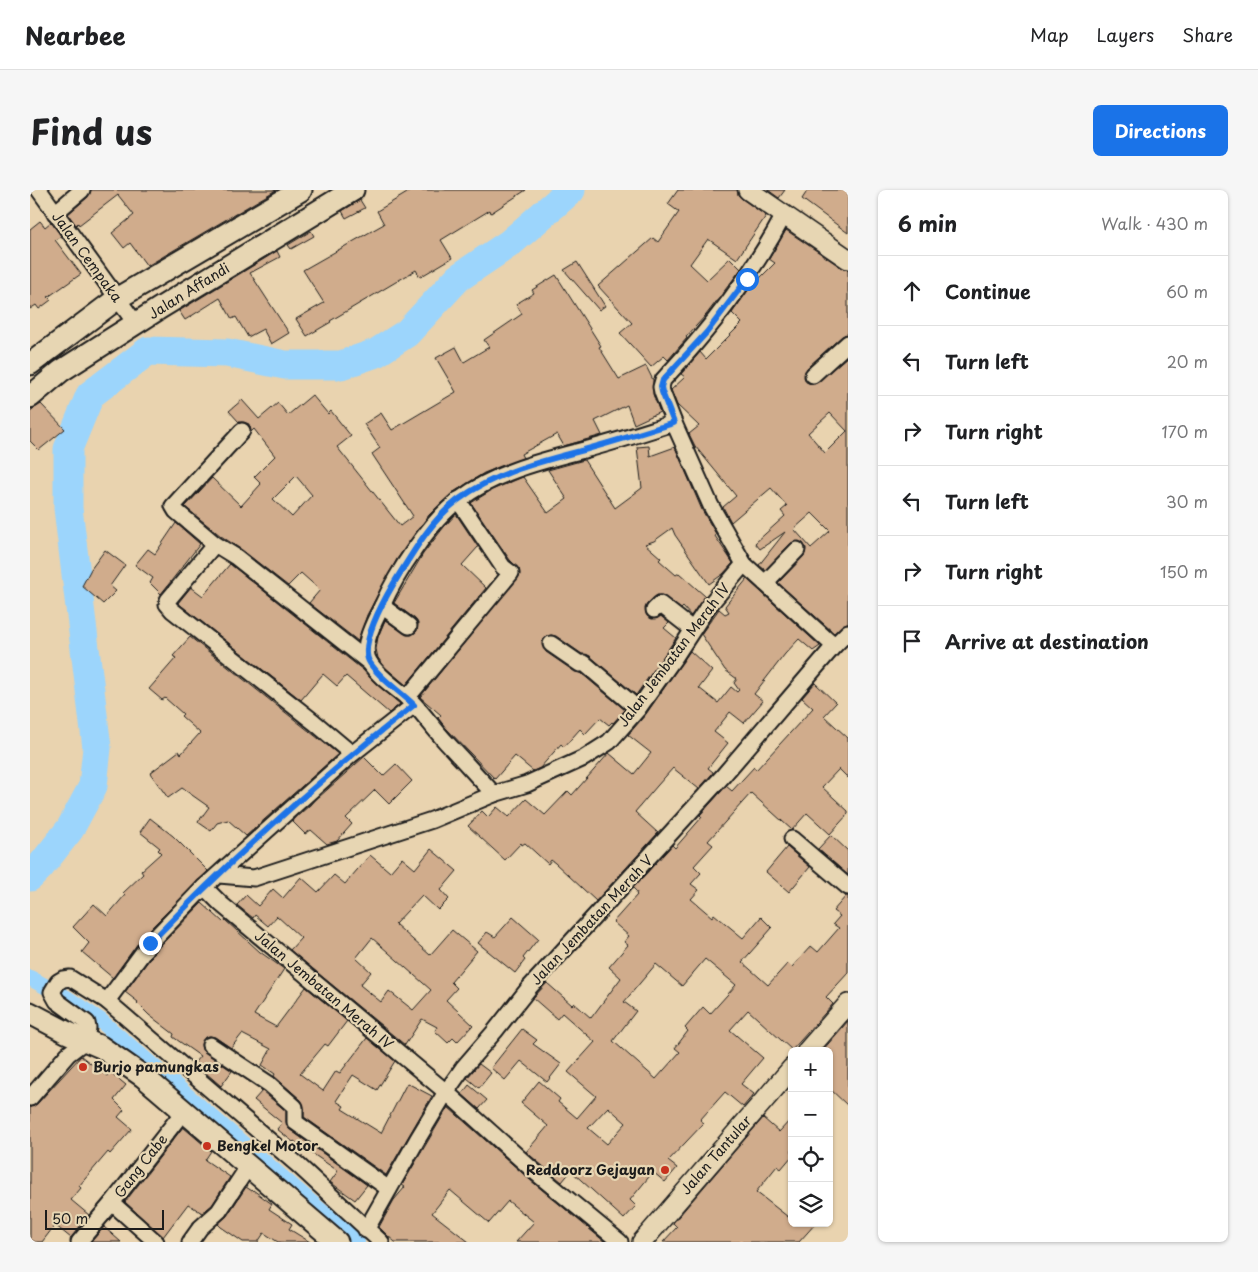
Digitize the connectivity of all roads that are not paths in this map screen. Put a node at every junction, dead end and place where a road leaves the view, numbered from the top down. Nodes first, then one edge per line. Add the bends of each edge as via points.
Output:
1 (39, 190) edge
2 (82, 190) edge
3 (301, 190) edge
4 (353, 190) edge
5 (748, 190) edge
6 (54, 213) junction
7 (784, 215) junction
8 (848, 259) edge
9 (118, 298) junction
10 (136, 324) junction
11 (848, 343) edge
12 (30, 364) edge
13 (813, 375) dead end
14 (30, 397) edge
15 (674, 423) junction
16 (242, 431) dead end
17 (458, 500) junction
18 (215, 544) junction
19 (797, 550) dead end
20 (744, 564) junction
21 (765, 583) junction
22 (382, 606) junction
23 (654, 610) dead end
24 (409, 626) dead end
25 (692, 630) junction
26 (848, 632) edge
27 (550, 644) dead end
28 (834, 646) junction
29 (370, 663) junction
30 (411, 701) junction
31 (638, 709) junction
32 (352, 754) junction
33 (494, 794) junction
34 (792, 839) dead end
35 (219, 874) junction
36 (204, 887) junction
37 (848, 887) edge
38 (107, 1000) junction
39 (848, 1004) edge
40 (35, 1015) edge
41 (85, 1041) junction
42 (210, 1045) dead end
43 (810, 1047) edge
44 (788, 1073) edge
45 (446, 1092) junction
46 (30, 1098) edge
47 (183, 1112) junction
48 (248, 1167) junction
49 (389, 1189) junction
50 (112, 1203) junction
51 (366, 1230) junction
52 (78, 1242) edge
53 (156, 1242) edge
54 (190, 1242) edge
55 (337, 1242) edge
56 (381, 1242) edge
57 (620, 1242) edge
58 (642, 1242) edge

1 - 6 street, Jalan Cempaka
2 - 6 street
3 - 9 main road, Jalan Affandi
4 - 10 main road, Jalan Affandi
5 - 7 street
6 - 9 street, Jalan Cempaka
7 - 8 street
7 - 15 street via 747,279 707,332 663,380 662,392
9 - 10 street, Jalan Cempaka
9 - 12 main road, Jalan Affandi
10 - 14 main road, Jalan Affandi via 61,371
11 - 13 street
15 - 17 street via 546,459 490,482
15 - 20 street via 711,506
16 - 18 street via 173,506
17 - 22 street via 419,544
17 - 30 street via 503,567 511,573
18 - 29 street
18 - 32 street via 171,595 168,606
19 - 21 street
20 - 21 street
20 - 25 street, Jalan Jembatan Merah IV
21 - 28 street
22 - 24 street
22 - 29 street via 367,644
23 - 25 street via 660,604
25 - 31 street, Jalan Jembatan Merah IV
26 - 28 street, Jalan Jembatan Merah V
27 - 31 street via 580,664 584,663
28 - 45 street, Jalan Jembatan Merah V via 722,778 529,988
29 - 30 street
30 - 32 street
30 - 33 street
31 - 33 street, Jalan Jembatan Merah IV via 609,742 584,758 527,784
32 - 35 street
33 - 35 street, Jalan Jembatan Merah IV via 432,820 254,878
34 - 37 street
35 - 36 street
36 - 38 street via 150,943
36 - 45 street, Jalan Jembatan Merah IV
38 - 41 street via 70,978 63,979 53,988 56,1001 87,1023
38 - 51 street via 298,1165
39 - 43 street
40 - 41 main road
41 - 46 street via 68,1054
41 - 47 main road via 101,1047 144,1077
42 - 49 street via 269,1084 295,1107 295,1122
44 - 58 street, Jalan Tantular
45 - 49 street, Jalan Jembatan Merah V
45 - 57 street, Jalan Jembatan Merah IV
47 - 48 main road
47 - 50 street, Gang Cabe
48 - 54 street via 219,1211
48 - 55 main road
49 - 51 street, Jalan Jembatan Merah V
50 - 52 street, Gang Cabe
50 - 53 street
51 - 56 street

